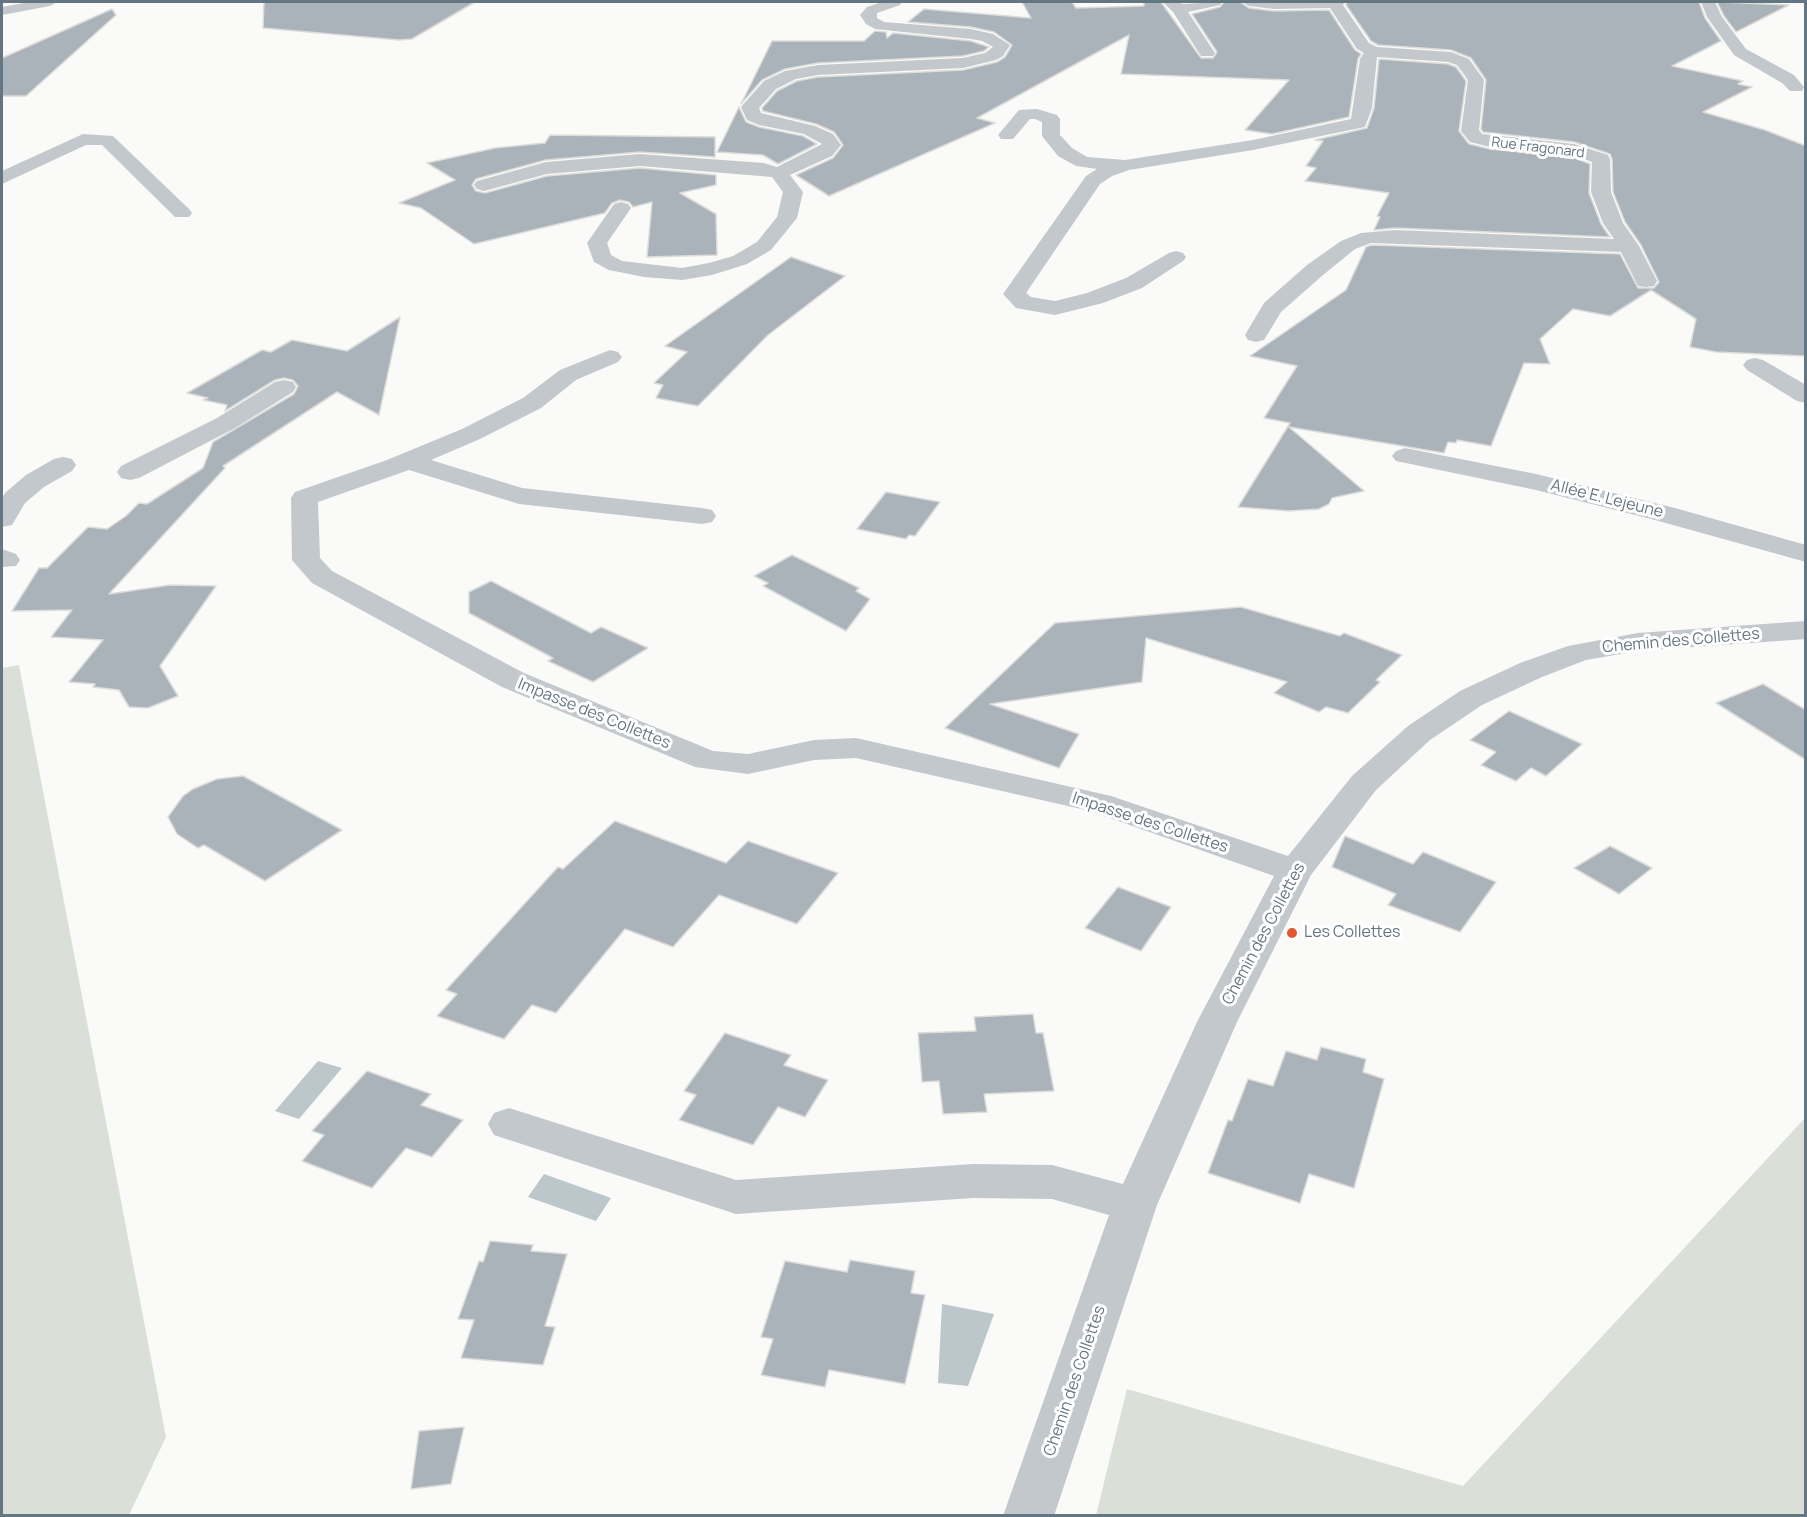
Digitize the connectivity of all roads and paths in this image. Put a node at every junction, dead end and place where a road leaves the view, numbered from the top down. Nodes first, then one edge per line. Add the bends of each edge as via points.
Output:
1 (25, 2) edge
2 (50, 2) edge
3 (895, 2) edge
4 (1215, 2) edge
5 (1249, 2) edge
6 (1336, 2) edge
7 (1708, 2) edge
8 (1174, 5) edge
9 (2, 11) edge
10 (1373, 51) junction
11 (1207, 53) dead end
12 (1796, 87) dead end
13 (1007, 135) dead end
14 (1126, 165) junction
15 (779, 173) junction
16 (2, 178) edge
17 (484, 185) dead end
18 (621, 208) dead end
19 (182, 213) dead end
20 (1629, 246) junction
21 (1176, 257) dead end
22 (1646, 281) dead end
23 (1256, 335) dead end
24 (610, 357) dead end
25 (1755, 365) dead end
26 (284, 387) dead end
27 (1806, 396) edge
28 (1405, 456) dead end
29 (407, 461) junction
30 (63, 465) dead end
31 (130, 472) dead end
32 (702, 516) dead end
33 (2, 519) edge
34 (1806, 554) edge
35 (1806, 630) edge
36 (1295, 871) junction
37 (509, 1124) dead end
38 (1135, 1205) junction
39 (1028, 1515) edge

1 - 9 street
2 - 9 street
3 - 15 street via 872,10 868,15 871,21 880,26 971,34 1002,45 990,57 963,63 818,70 791,75 770,85 750,107 753,116 809,130 827,138 832,145
4 - 8 street
5 - 6 street
6 - 10 street via 1363,46
7 - 12 street via 1740,52
8 - 11 street
10 - 14 street via 1368,59 1359,123
10 - 20 street, Rue Fragonard via 1451,57 1463,62 1476,80 1470,131 1476,138 1574,150 1601,159 1601,192 1613,223
13 - 14 street via 1025,114 1037,114 1051,119 1051,136 1065,152 1083,162
14 - 21 street via 1093,180 1014,294 1024,303 1055,308 1134,284
15 - 17 street via 718,164 640,160 546,168
15 - 18 street via 793,192 788,218 764,246 740,260 712,269 682,274 644,271 616,266 601,258 597,243
16 - 19 street via 83,139 107,140
20 - 22 street, Rue Fragonard
20 - 23 street via 1368,237 1348,245 1315,270 1272,308
24 - 29 street, Impasse des Collettes via 568,375 532,403 502,419
25 - 27 street
26 - 31 street via 226,423
28 - 34 street, Allée E. Lejeune via 1611,500
29 - 32 street via 519,496
29 - 36 street, Impasse des Collettes via 304,498 306,560 322,577 513,680 707,760 748,764 814,750 856,748 1099,803
30 - 33 street via 15,498
35 - 36 street, Chemin des Collettes via 1638,642 1579,652 1521,674 1471,698 1419,733 1364,783
36 - 38 street, Chemin des Collettes via 1217,1022
37 - 38 street via 736,1197 973,1181 1052,1182
38 - 39 street, Chemin des Collettes

